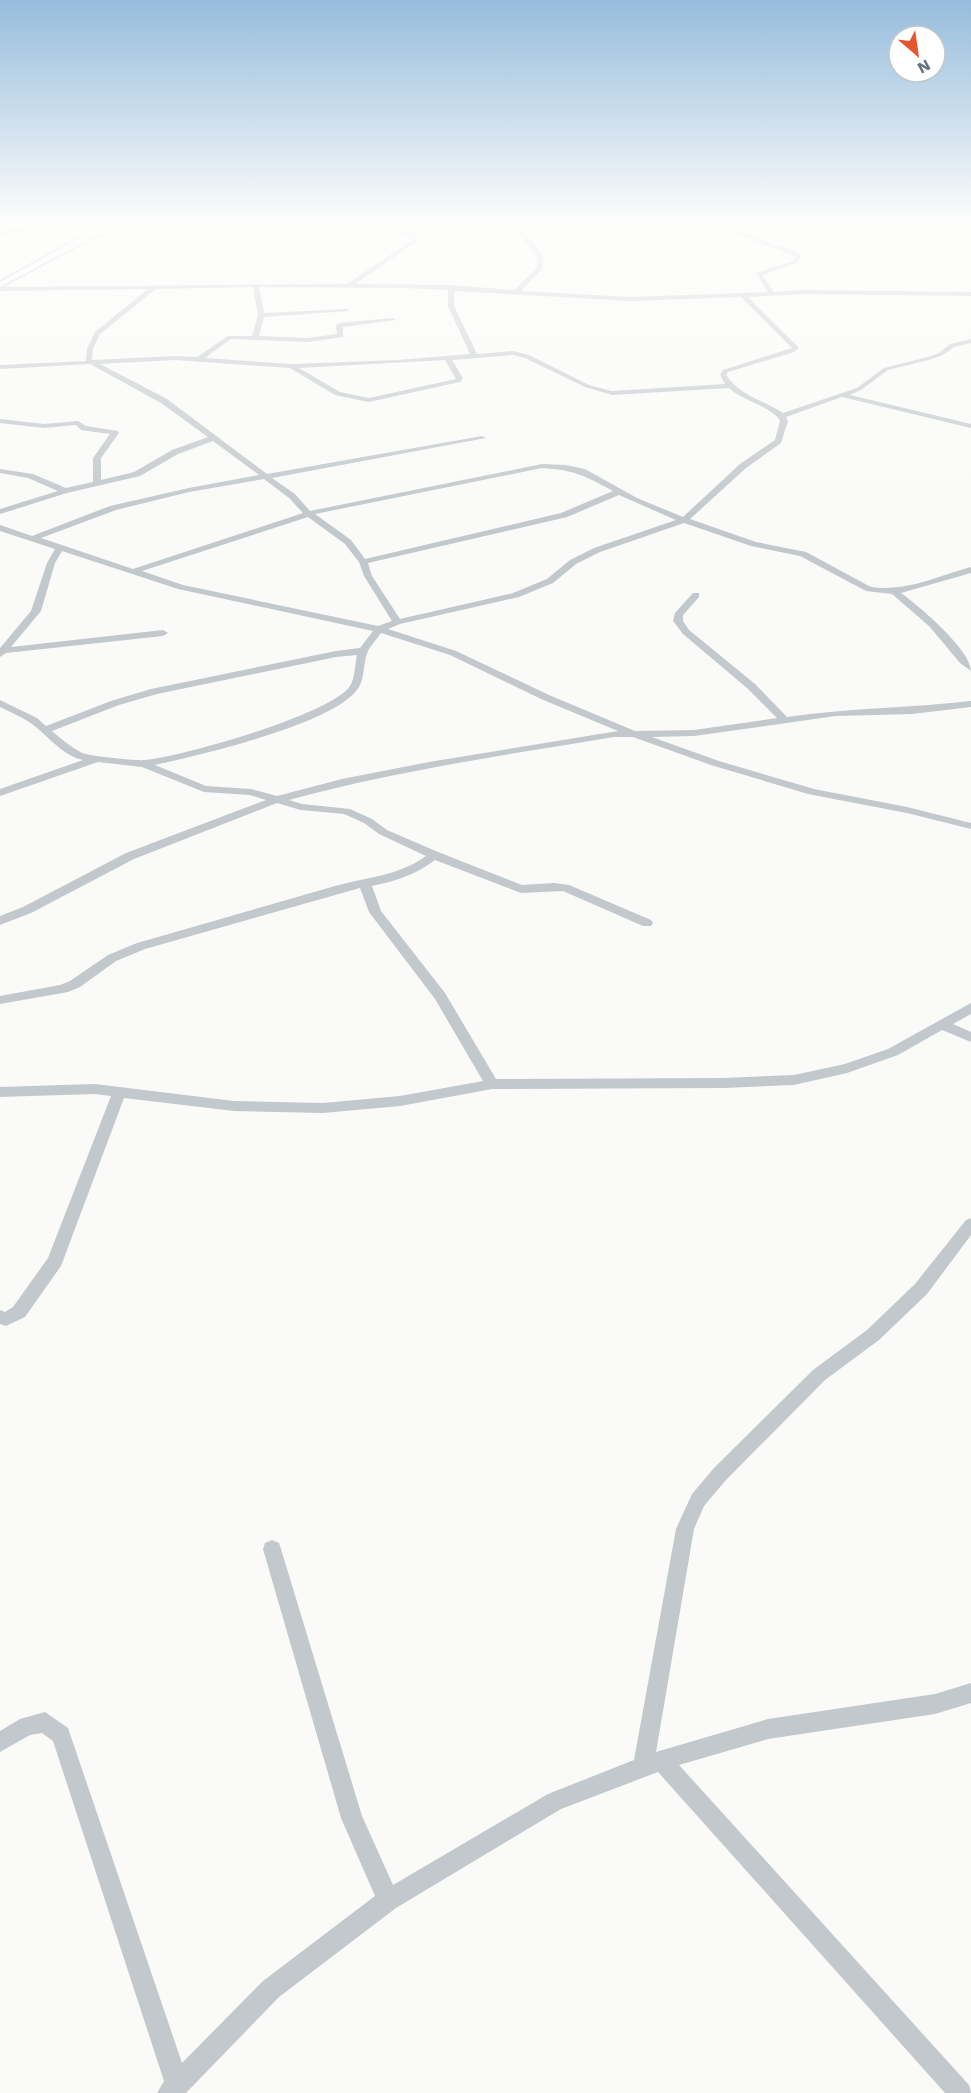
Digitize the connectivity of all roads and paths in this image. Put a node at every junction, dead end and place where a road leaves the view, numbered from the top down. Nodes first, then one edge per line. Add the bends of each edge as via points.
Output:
1 (114, 320) edge
2 (260, 320) edge
3 (393, 320) dead end
4 (457, 320) edge
5 (767, 320) edge
6 (255, 338) junction
7 (971, 341) edge
8 (474, 355) junction
9 (447, 358) junction
10 (199, 359) junction
11 (89, 361) junction
12 (292, 366) junction
13 (0, 367) edge
14 (728, 386) junction
15 (842, 395) junction
16 (782, 416) junction
17 (0, 421) edge
18 (971, 426) edge
19 (213, 438) junction
20 (482, 438) dead end
21 (0, 471) edge
22 (265, 476) junction
23 (97, 483) junction
24 (65, 491) junction
25 (618, 492) junction
26 (0, 512) edge
27 (308, 513) junction
28 (684, 520) junction
29 (0, 528) edge
30 (34, 538) junction
31 (61, 547) junction
32 (363, 562) junction
33 (971, 570) edge
34 (135, 572) junction
35 (895, 592) junction
36 (696, 595) dead end
37 (397, 622) junction
38 (379, 629) junction
39 (163, 633) dead end
40 (363, 651) junction
41 (1, 652) edge
42 (971, 668) edge
43 (0, 703) edge
44 (971, 704) edge
45 (783, 719) junction
46 (46, 730) junction
47 (632, 733) junction
48 (94, 760) junction
49 (144, 764) junction
50 (0, 793) edge
51 (279, 799) junction
52 (971, 826) edge
53 (434, 855) junction
54 (365, 884) junction
55 (0, 921) edge
56 (647, 923) dead end
57 (0, 1000) edge
58 (971, 1008) edge
59 (942, 1025) junction
60 (971, 1037) edge
61 (492, 1084) junction
62 (0, 1092) edge
63 (119, 1092) junction
64 (971, 1224) edge
65 (0, 1317) edge
66 (272, 1549) dead end
67 (971, 1693) edge
68 (0, 1742) edge
69 (652, 1763) junction
70 (388, 1899) junction
71 (173, 2089) edge
72 (961, 2093) edge

1 - 11 street via 97,333
2 - 6 street
3 - 6 street via 339,325 341,336 322,339
4 - 8 street
5 - 14 street via 796,348 725,371
6 - 10 street via 225,339
7 - 15 street via 952,345 930,358 886,369 859,389
8 - 9 street
8 - 14 street via 527,356 587,386 612,393
9 - 12 street
9 - 12 street via 461,380 369,400 329,389
10 - 11 street
10 - 12 street
11 - 13 street
11 - 19 street via 164,401
14 - 16 street
15 - 16 street
15 - 18 street
16 - 28 street via 778,441 743,466
17 - 23 street via 44,426 78,423 84,428 115,433 97,458
19 - 22 street
19 - 23 street via 176,452 137,474
20 - 22 street
21 - 24 street via 30,476
22 - 27 street
22 - 30 street via 120,506
23 - 24 street
24 - 26 street
25 - 27 street via 582,471 542,466
25 - 28 street
25 - 32 street via 564,515
27 - 32 street via 348,542
27 - 34 street
28 - 35 street via 754,544 803,554 869,590
28 - 37 street via 597,550 573,562 550,581 516,595
29 - 30 street
30 - 31 street
31 - 34 street
31 - 41 street via 47,568 37,609
32 - 37 street
33 - 35 street
34 - 38 street via 181,587
35 - 42 street via 925,615
36 - 45 street via 678,615 678,621
37 - 38 street
38 - 40 street
38 - 47 street via 453,653 544,698
39 - 41 street
40 - 46 street via 155,691
40 - 49 street via 355,686 318,712 253,736
43 - 46 street
44 - 45 street
45 - 47 street via 694,733
46 - 48 street via 71,751
47 - 51 street via 429,765
47 - 52 street via 715,764 812,792
48 - 49 street
48 - 50 street
49 - 51 street via 204,789 251,792
51 - 53 street via 315,810 346,811
51 - 55 street via 130,856
53 - 54 street via 396,877
53 - 56 street via 521,889 565,888
54 - 57 street via 141,946 112,958 63,989
54 - 61 street via 375,912 440,996
58 - 59 street
59 - 60 street
59 - 61 street via 892,1052 847,1068 794,1080
61 - 63 street via 400,1101 323,1108 234,1106
62 - 63 street
63 - 65 street via 55,1261 19,1312 6,1319
64 - 69 street via 921,1289 873,1335 819,1375 698,1500 685,1529
66 - 70 street via 352,1818
67 - 69 street via 935,1704 768,1730
68 - 71 street via 27,1726 45,1722 61,1735
69 - 70 street via 555,1801
69 - 72 street
70 - 71 street via 271,1989

